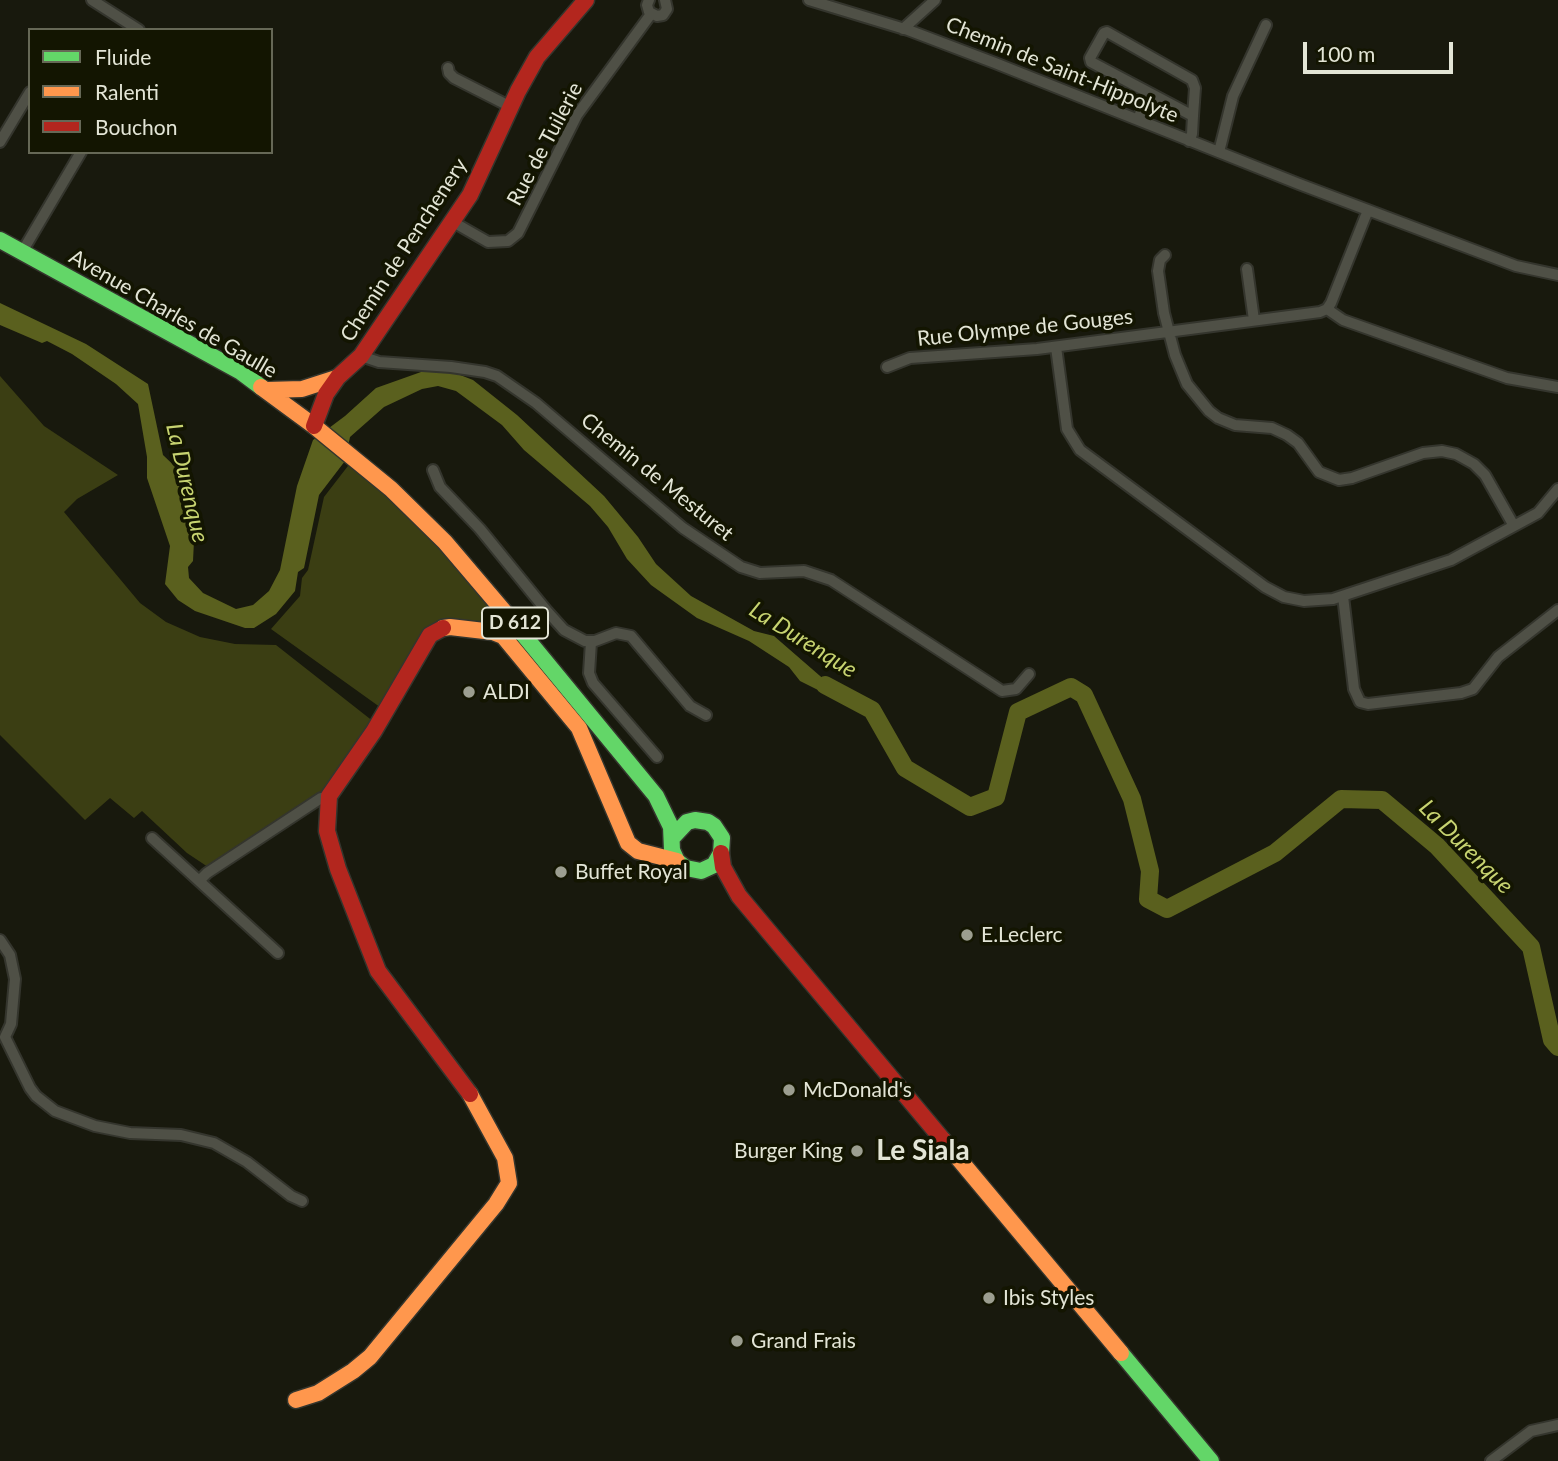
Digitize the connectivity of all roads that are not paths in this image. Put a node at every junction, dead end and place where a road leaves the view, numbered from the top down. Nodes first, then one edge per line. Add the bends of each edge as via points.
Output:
1 (92, 0) edge
2 (586, 0) edge
3 (649, 0) edge
4 (665, 0) edge
5 (809, 0) edge
6 (935, 0) edge
7 (651, 14) junction
8 (1266, 25) dead end
9 (136, 28) edge
10 (903, 29) junction
11 (448, 68) dead end
12 (1152, 94) junction
13 (28, 95) edge
14 (511, 107) junction
15 (1193, 116) junction
16 (1138, 120) junction
17 (1189, 141) junction
18 (0, 142) edge
19 (1219, 152) junction
20 (80, 154) edge
21 (1368, 210) junction
22 (453, 222) junction
23 (0, 240) edge
24 (22, 252) junction
25 (1165, 255) dead end
26 (1247, 269) dead end
27 (1558, 275) edge
28 (1327, 309) junction
29 (1254, 320) junction
30 (1169, 332) junction
31 (1056, 347) junction
32 (361, 356) junction
33 (887, 367) dead end
34 (338, 377) junction
35 (1558, 388) edge
36 (266, 390) junction
37 (318, 429) junction
38 (433, 470) dead end
39 (1558, 489) edge
40 (1514, 526) junction
41 (1343, 596) junction
42 (546, 610) junction
43 (1558, 610) edge
44 (521, 631) junction
45 (591, 642) junction
46 (1028, 674) dead end
47 (706, 715) dead end
48 (657, 757) dead end
49 (328, 796) junction
50 (656, 796) junction
51 (695, 820) junction
52 (152, 838) dead end
53 (672, 839) junction
54 (645, 852) junction
55 (721, 853) junction
56 (677, 862) junction
57 (701, 870) junction
58 (199, 881) junction
59 (739, 897) junction
60 (0, 940) edge
61 (278, 953) dead end
62 (3, 1038) edge
63 (302, 1201) dead end
64 (296, 1400) dead end
65 (1558, 1425) edge
66 (1211, 1461) edge
67 (1491, 1461) edge

1 - 9 street
2 - 14 main road, Chemin de Penchenery via 537,57
3 - 7 street
4 - 7 street, Rue de Tuilerie via 663,15
5 - 10 street, Chemin de Saint-Hippolyte
6 - 10 street
7 - 22 street, Rue de Tuilerie via 577,115 518,233 508,241 488,242
8 - 19 street via 1233,96
10 - 16 street, Chemin de Saint-Hippolyte
11 - 14 street via 454,78
12 - 15 street
12 - 15 street via 1090,61 1104,33 1192,80
12 - 16 street
13 - 18 street
14 - 22 main road, Chemin de Penchenery via 478,181
15 - 17 street
16 - 17 street, Chemin de Saint-Hippolyte
17 - 19 street, Chemin de Saint-Hippolyte
19 - 21 street, Chemin de Saint-Hippolyte
20 - 24 street
21 - 27 street, Chemin de Saint-Hippolyte via 1516,266
21 - 28 street
22 - 32 main road, Chemin de Penchenery
23 - 24 main road, Avenue Charles de Gaulle / D 612
24 - 36 main road, Avenue Charles de Gaulle / D 612 via 213,356
25 - 30 street, Rue Olympe de Gouges via 1158,271
26 - 29 street
28 - 29 street, Rue Olympe de Gouges
28 - 35 street via 1343,320 1507,378
29 - 30 street, Rue Olympe de Gouges
30 - 31 street, Rue Olympe de Gouges
30 - 40 street via 1186,384 1218,418 1235,425 1278,430 1295,440 1320,472 1339,480 1423,453 1456,454 1485,475
31 - 33 street, Rue Olympe de Gouges via 910,358
31 - 41 street via 1067,429 1086,456 1274,593 1304,601
32 - 34 main road, Chemin de Penchenery
32 - 46 street, Chemin de Mesturet via 496,376 536,403 683,528 741,567 760,573 804,571 839,584 1002,691 1016,689
34 - 36 main road, Chemin de Penchenery via 302,388
34 - 37 main road, Chemin de Penchenery via 321,402
36 - 37 main road, Avenue Charles de Gaulle / D 612
37 - 44 main road, D 612 via 445,542
38 - 42 street via 440,488
39 - 40 street via 1538,513
40 - 41 street via 1451,560
41 - 43 street via 1354,689 1360,702 1368,704 1472,689 1498,657
42 - 44 street
42 - 45 street via 568,633
44 - 50 main road, D 612
45 - 47 street via 616,633 631,636 690,706
45 - 48 street via 589,673 593,683
49 - 54 main road via 434,631 444,627 493,632 503,636 579,729 628,843
49 - 58 street
49 - 64 main road via 330,844 374,963 475,1100 496,1138 509,1176 496,1204 370,1357 318,1393
50 - 51 main road, D 612
50 - 53 main road, D 612
51 - 53 main road via 681,826
51 - 55 main road via 708,822 719,832
52 - 58 street
53 - 54 street
53 - 56 main road
54 - 56 main road
55 - 57 main road via 713,865
55 - 59 main road via 724,871
56 - 57 main road
57 - 59 main road
58 - 61 street
59 - 66 main road
60 - 62 street via 10,955 15,979 11,1024
62 - 63 street via 30,1088 55,1111 95,1126 214,1143
65 - 67 street via 1531,1431

